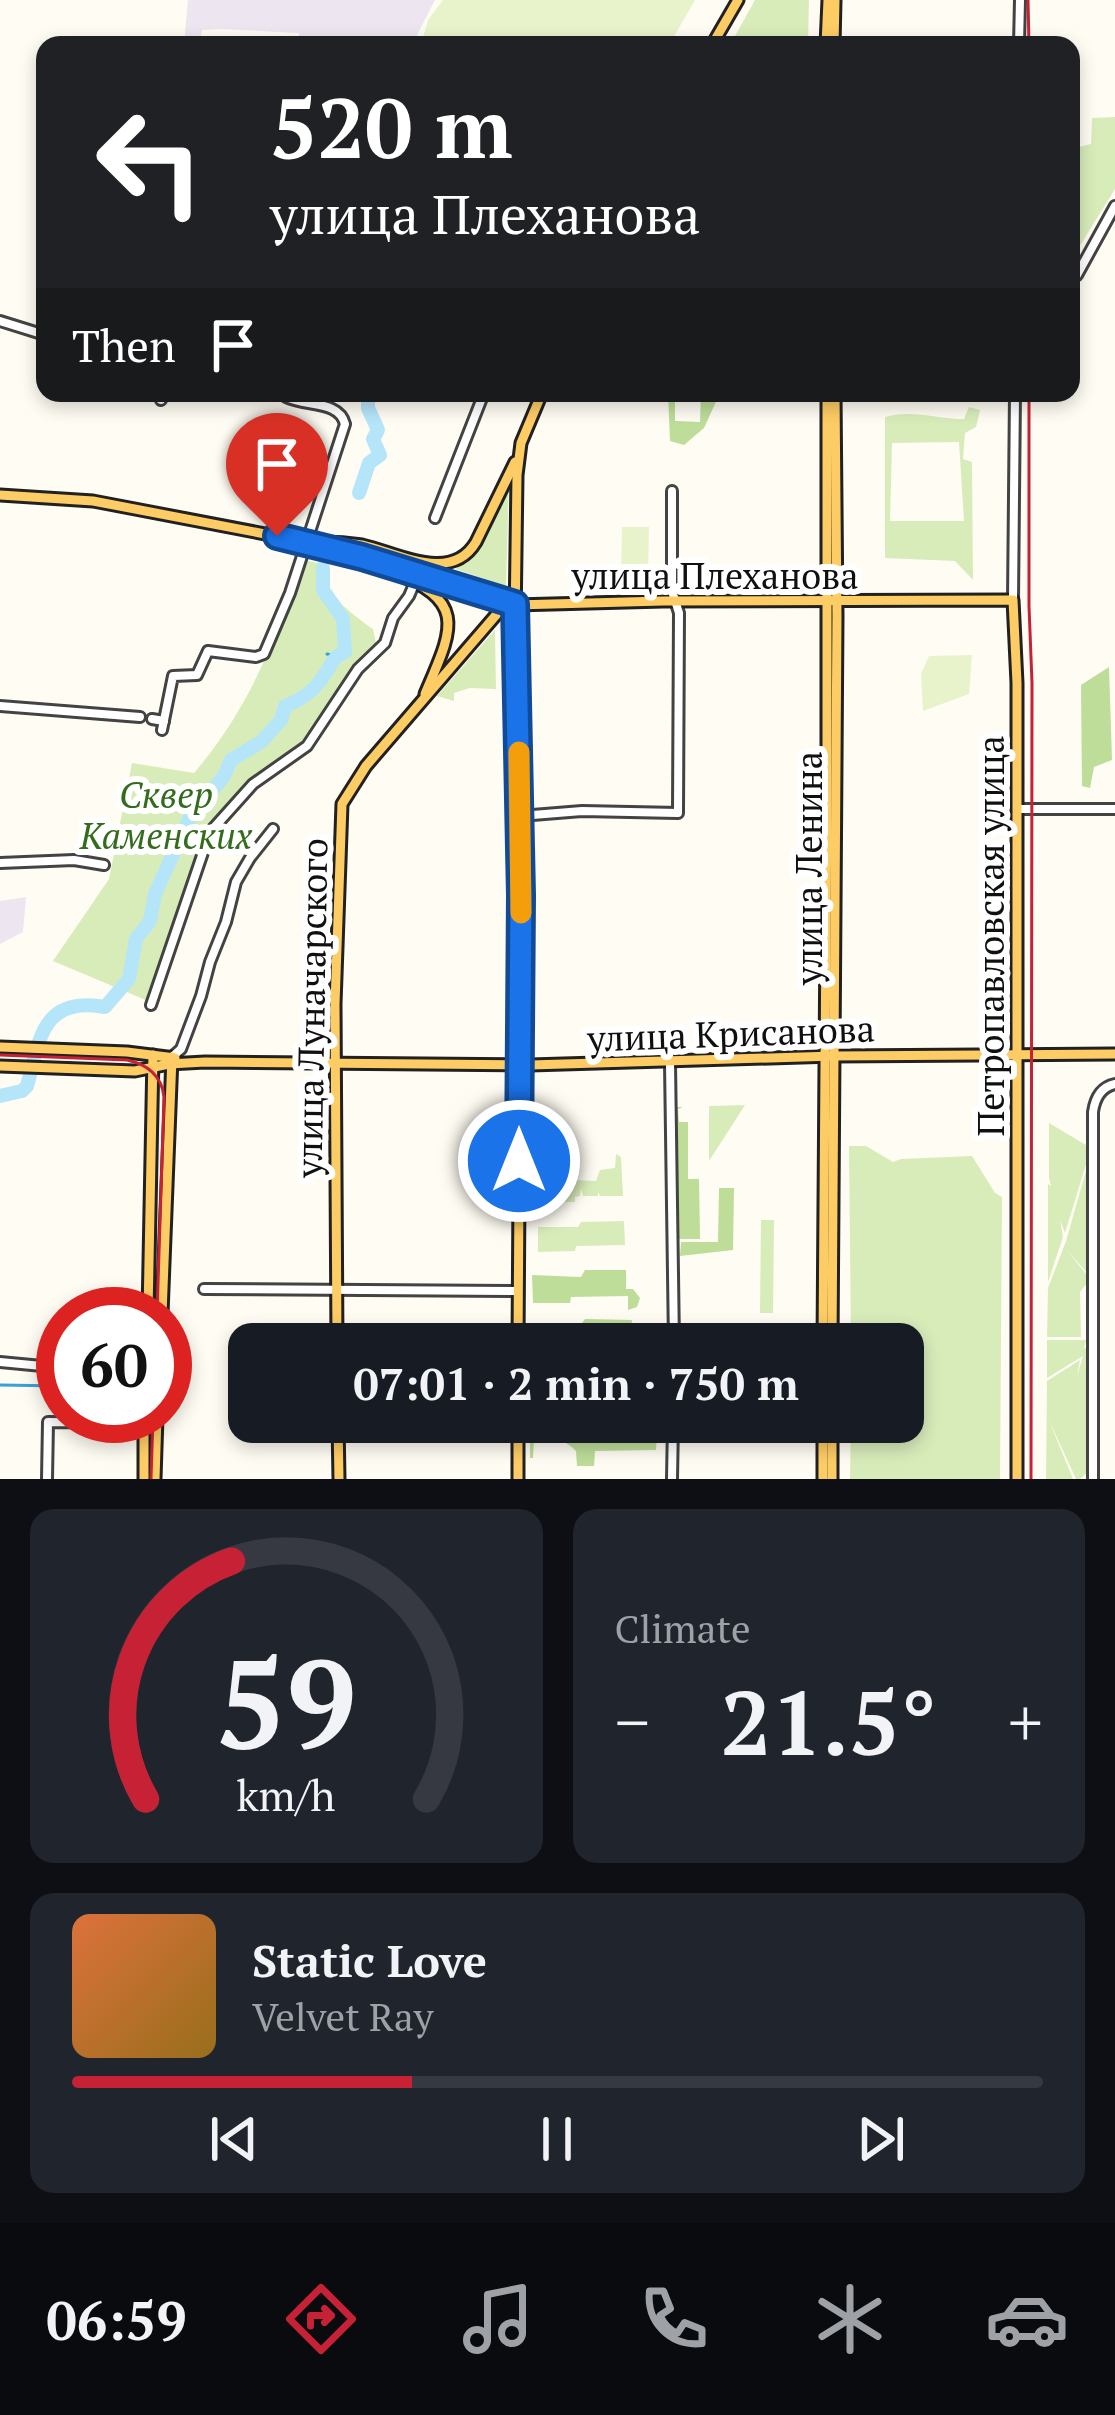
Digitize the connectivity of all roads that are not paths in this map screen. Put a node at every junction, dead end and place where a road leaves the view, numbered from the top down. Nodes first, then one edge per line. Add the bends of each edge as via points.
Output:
1 (738, 0) edge
2 (831, 0) edge
3 (1019, 0) edge
4 (717, 36) edge
5 (830, 36) edge
6 (1019, 36) edge
7 (1115, 206) edge
8 (1080, 270) edge
9 (0, 321) edge
10 (36, 331) edge
11 (300, 402) edge
12 (480, 402) edge
13 (538, 402) edge
14 (831, 402) edge
15 (1015, 402) edge
16 (517, 457) junction
17 (672, 491) dead end
18 (0, 495) edge
19 (435, 518) dead end
20 (306, 544) junction
21 (415, 582) junction
22 (1013, 600) junction
23 (676, 601) junction
24 (831, 601) junction
25 (511, 604) junction
26 (420, 705) junction
27 (0, 706) edge
28 (140, 717) dead end
29 (152, 719) dead end
30 (1017, 809) junction
31 (1115, 809) edge
32 (520, 816) junction
33 (273, 829) dead end
34 (0, 863) edge
35 (104, 866) dead end
36 (151, 1005) dead end
37 (0, 1047) edge
38 (1115, 1054) edge
39 (153, 1055) junction
40 (1016, 1055) junction
41 (830, 1056) junction
42 (172, 1060) junction
43 (670, 1063) junction
44 (335, 1064) junction
45 (519, 1065) junction
46 (0, 1066) edge
47 (153, 1068) junction
48 (1115, 1084) edge
49 (149, 1287) edge
50 (163, 1287) edge
51 (204, 1289) dead end
52 (337, 1290) junction
53 (518, 1291) junction
54 (337, 1323) edge
55 (518, 1323) edge
56 (674, 1323) edge
57 (828, 1323) edge
58 (0, 1362) edge
59 (36, 1365) edge
60 (48, 1443) edge
61 (144, 1443) edge
62 (157, 1443) edge
63 (338, 1443) edge
64 (518, 1443) edge
65 (673, 1443) edge
66 (827, 1443) edge
67 (47, 1479) edge
68 (144, 1479) edge
69 (155, 1479) edge
70 (339, 1479) edge
71 (518, 1479) edge
72 (672, 1479) edge
73 (827, 1479) edge
74 (1017, 1479) edge
75 (1093, 1479) edge

1 - 4 main road
2 - 5 main road
3 - 6 street
7 - 8 street
9 - 10 street
11 - 20 street via 337,409 345,420
12 - 19 street
13 - 16 main road
14 - 24 main road, улица Ленина
15 - 22 street, Петропавловская улица
16 - 20 main road via 461,559 424,562 362,545
16 - 25 main road
17 - 23 street
18 - 20 main road via 93,501
20 - 21 main road
20 - 25 main road, улица Плеханова
20 - 29 street via 265,653 208,651 200,673 175,675 163,726
21 - 26 main road via 438,598 449,620
21 - 36 street via 385,643 307,746 253,784 210,832
22 - 24 main road, улица Плеханова
22 - 30 main road, Петропавловская улица
23 - 24 main road, улица Плеханова
23 - 25 main road, улица Плеханова
23 - 32 street via 678,813
24 - 41 main road, улица Ленина
25 - 26 main road, улица Луначарского
25 - 32 main road
26 - 44 main road, улица Луначарского via 342,804
27 - 28 street
30 - 31 street
30 - 40 main road, Петропавловская улица
32 - 45 main road
33 - 42 street via 236,882
34 - 35 street
37 - 39 main road, улица Крисанова
38 - 40 main road, улица Крисанова
39 - 42 main road, улица Крисанова
39 - 47 main road
40 - 41 main road, улица Крисанова
40 - 74 main road, Петропавловская улица
41 - 43 main road, улица Крисанова
41 - 57 main road, улица Ленина
42 - 44 main road, улица Крисанова
42 - 47 main road, улица Крисанова
42 - 50 main road
43 - 45 main road, улица Крисанова
43 - 56 street
44 - 45 main road, улица Крисанова
44 - 52 main road, улица Луначарского
45 - 53 main road
46 - 47 main road, улица Крисанова
47 - 49 main road
48 - 75 street via 1101,1091 1093,1112
51 - 52 street
52 - 53 street
52 - 54 main road, улица Луначарского
53 - 55 main road
58 - 59 street
60 - 67 street
61 - 68 main road
62 - 69 main road
63 - 70 main road
64 - 71 main road
65 - 72 street
66 - 73 main road

